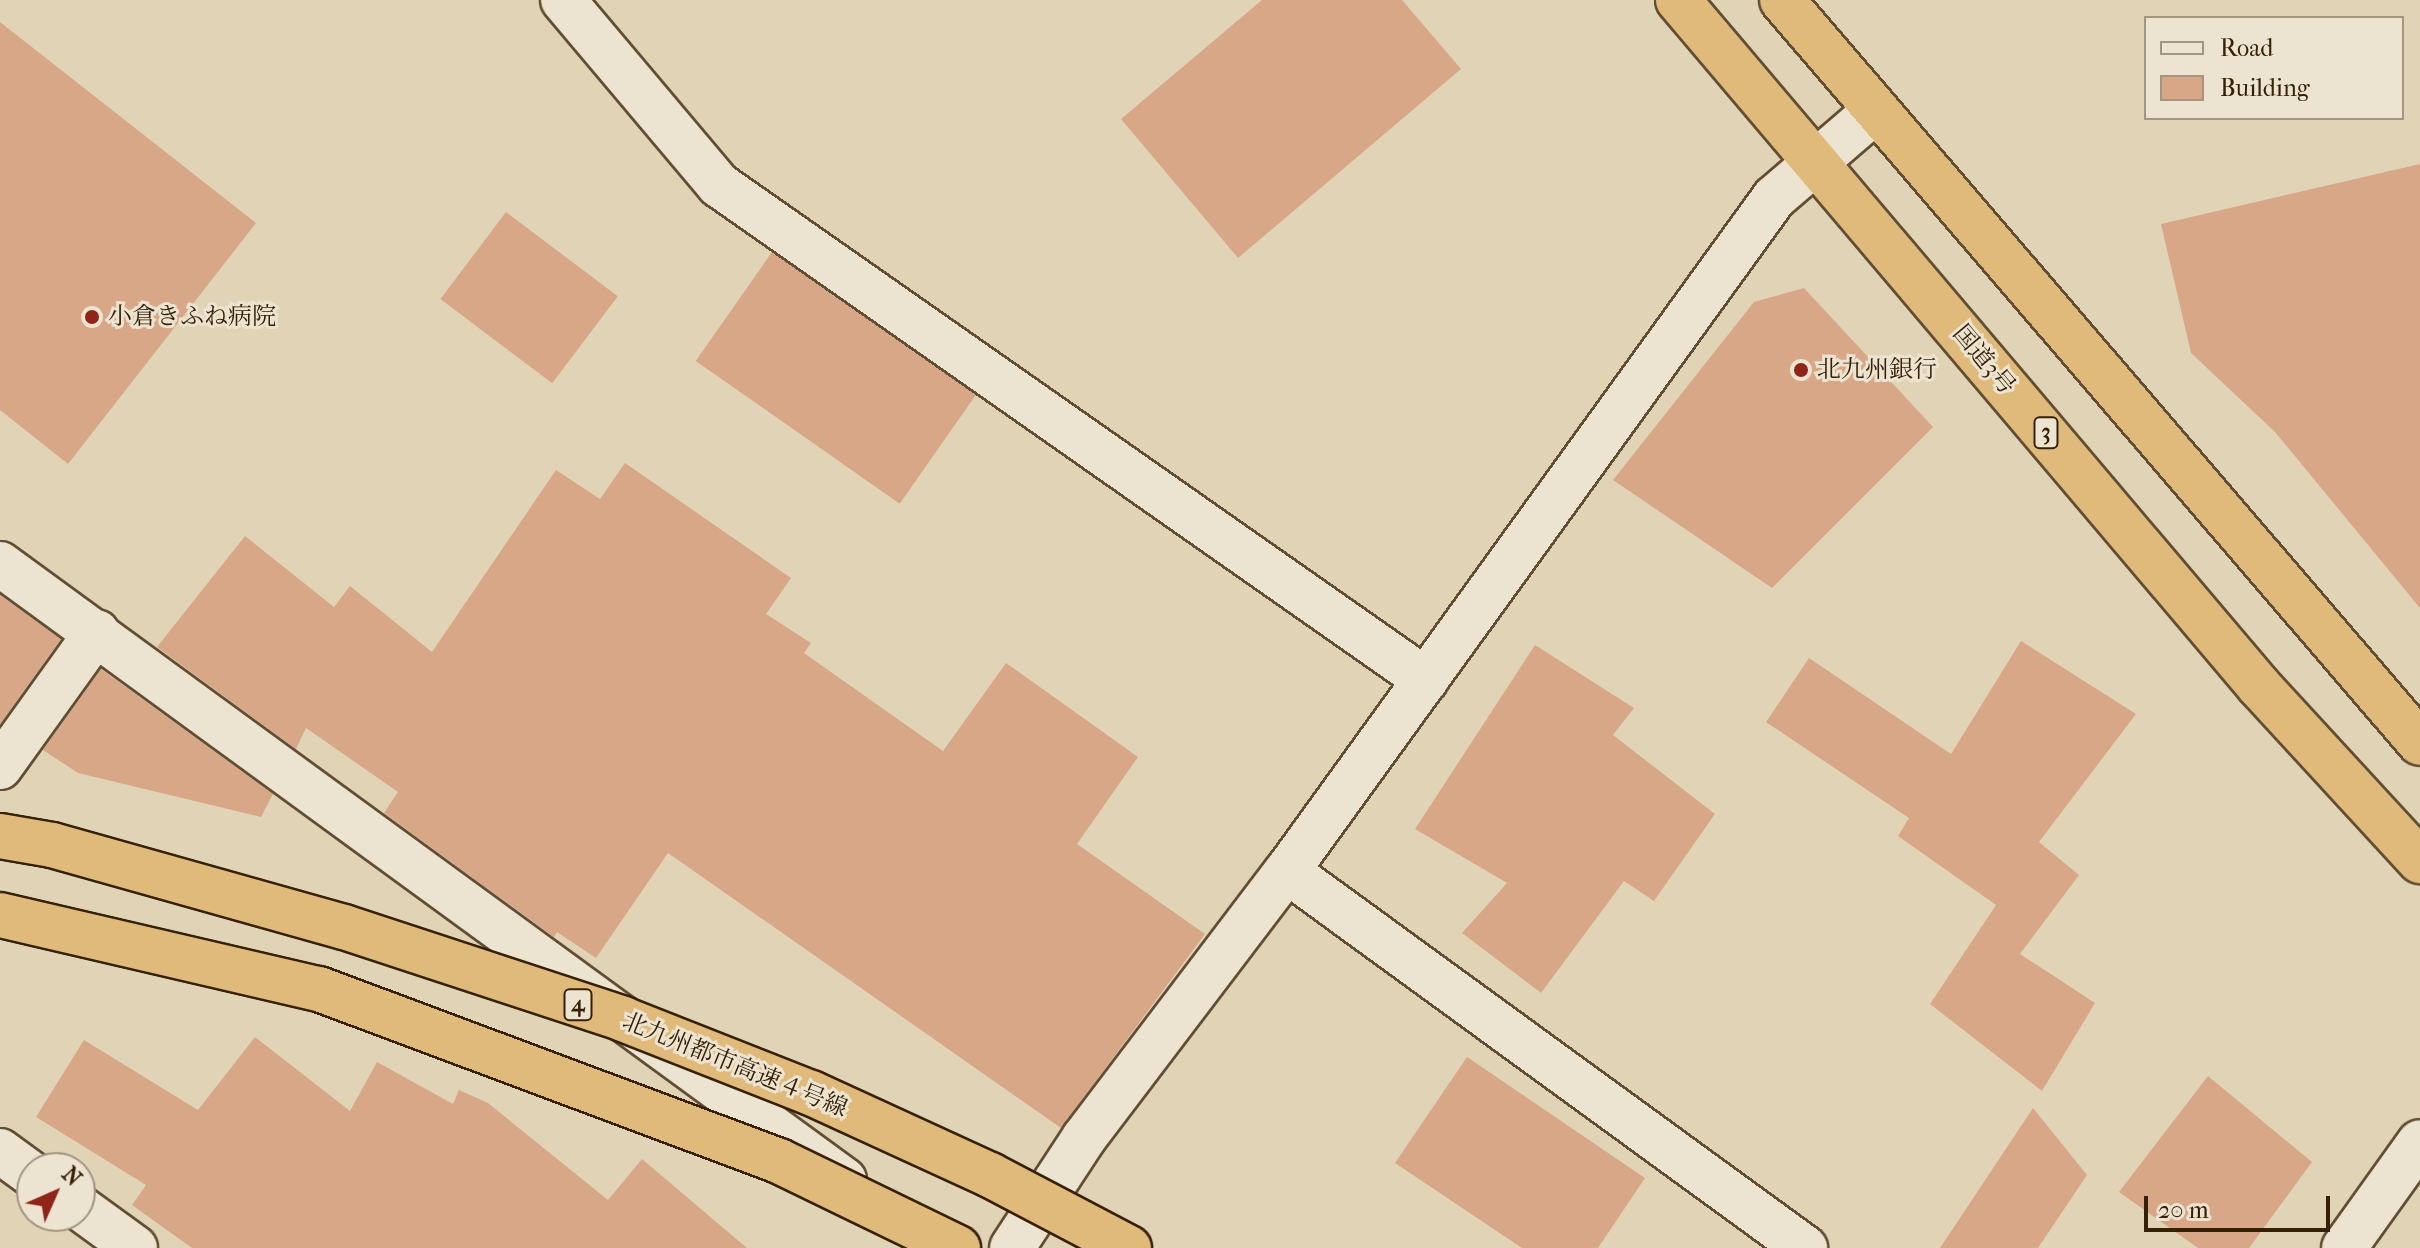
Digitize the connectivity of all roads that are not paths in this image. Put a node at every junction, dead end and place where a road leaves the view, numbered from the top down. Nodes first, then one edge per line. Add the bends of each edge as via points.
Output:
1 (563, 0) edge
2 (1678, 0) edge
3 (1782, 0) edge
4 (1875, 111) junction
5 (1816, 161) junction
6 (0, 564) edge
7 (97, 632) junction
8 (1426, 680) junction
9 (2420, 743) edge
10 (0, 767) edge
11 (0, 836) edge
12 (2420, 861) edge
13 (1287, 871) junction
14 (0, 915) edge
15 (2420, 1142) edge
16 (96, 1220) edge
17 (135, 1248) edge
18 (936, 1248) edge
19 (958, 1248) edge
20 (1012, 1248) edge
21 (1129, 1248) edge
22 (1805, 1248) edge
23 (2344, 1248) edge

1 - 8 street via 719,185
2 - 5 highway, 国道3号 / 3
3 - 4 highway
4 - 5 street
4 - 9 highway
5 - 8 street via 1774,198
5 - 12 highway, 国道3号 / 3 via 2259,686
6 - 7 street
7 - 10 street
7 - 18 street
8 - 13 street
11 - 21 highway, 北九州都市高速４号線 / 4, bridge via 52,845 344,927 623,1019 811,1093 990,1175
13 - 20 street via 1084,1138
13 - 22 street
14 - 19 highway, bridge via 319,989 779,1161
15 - 23 street
16 - 17 street

